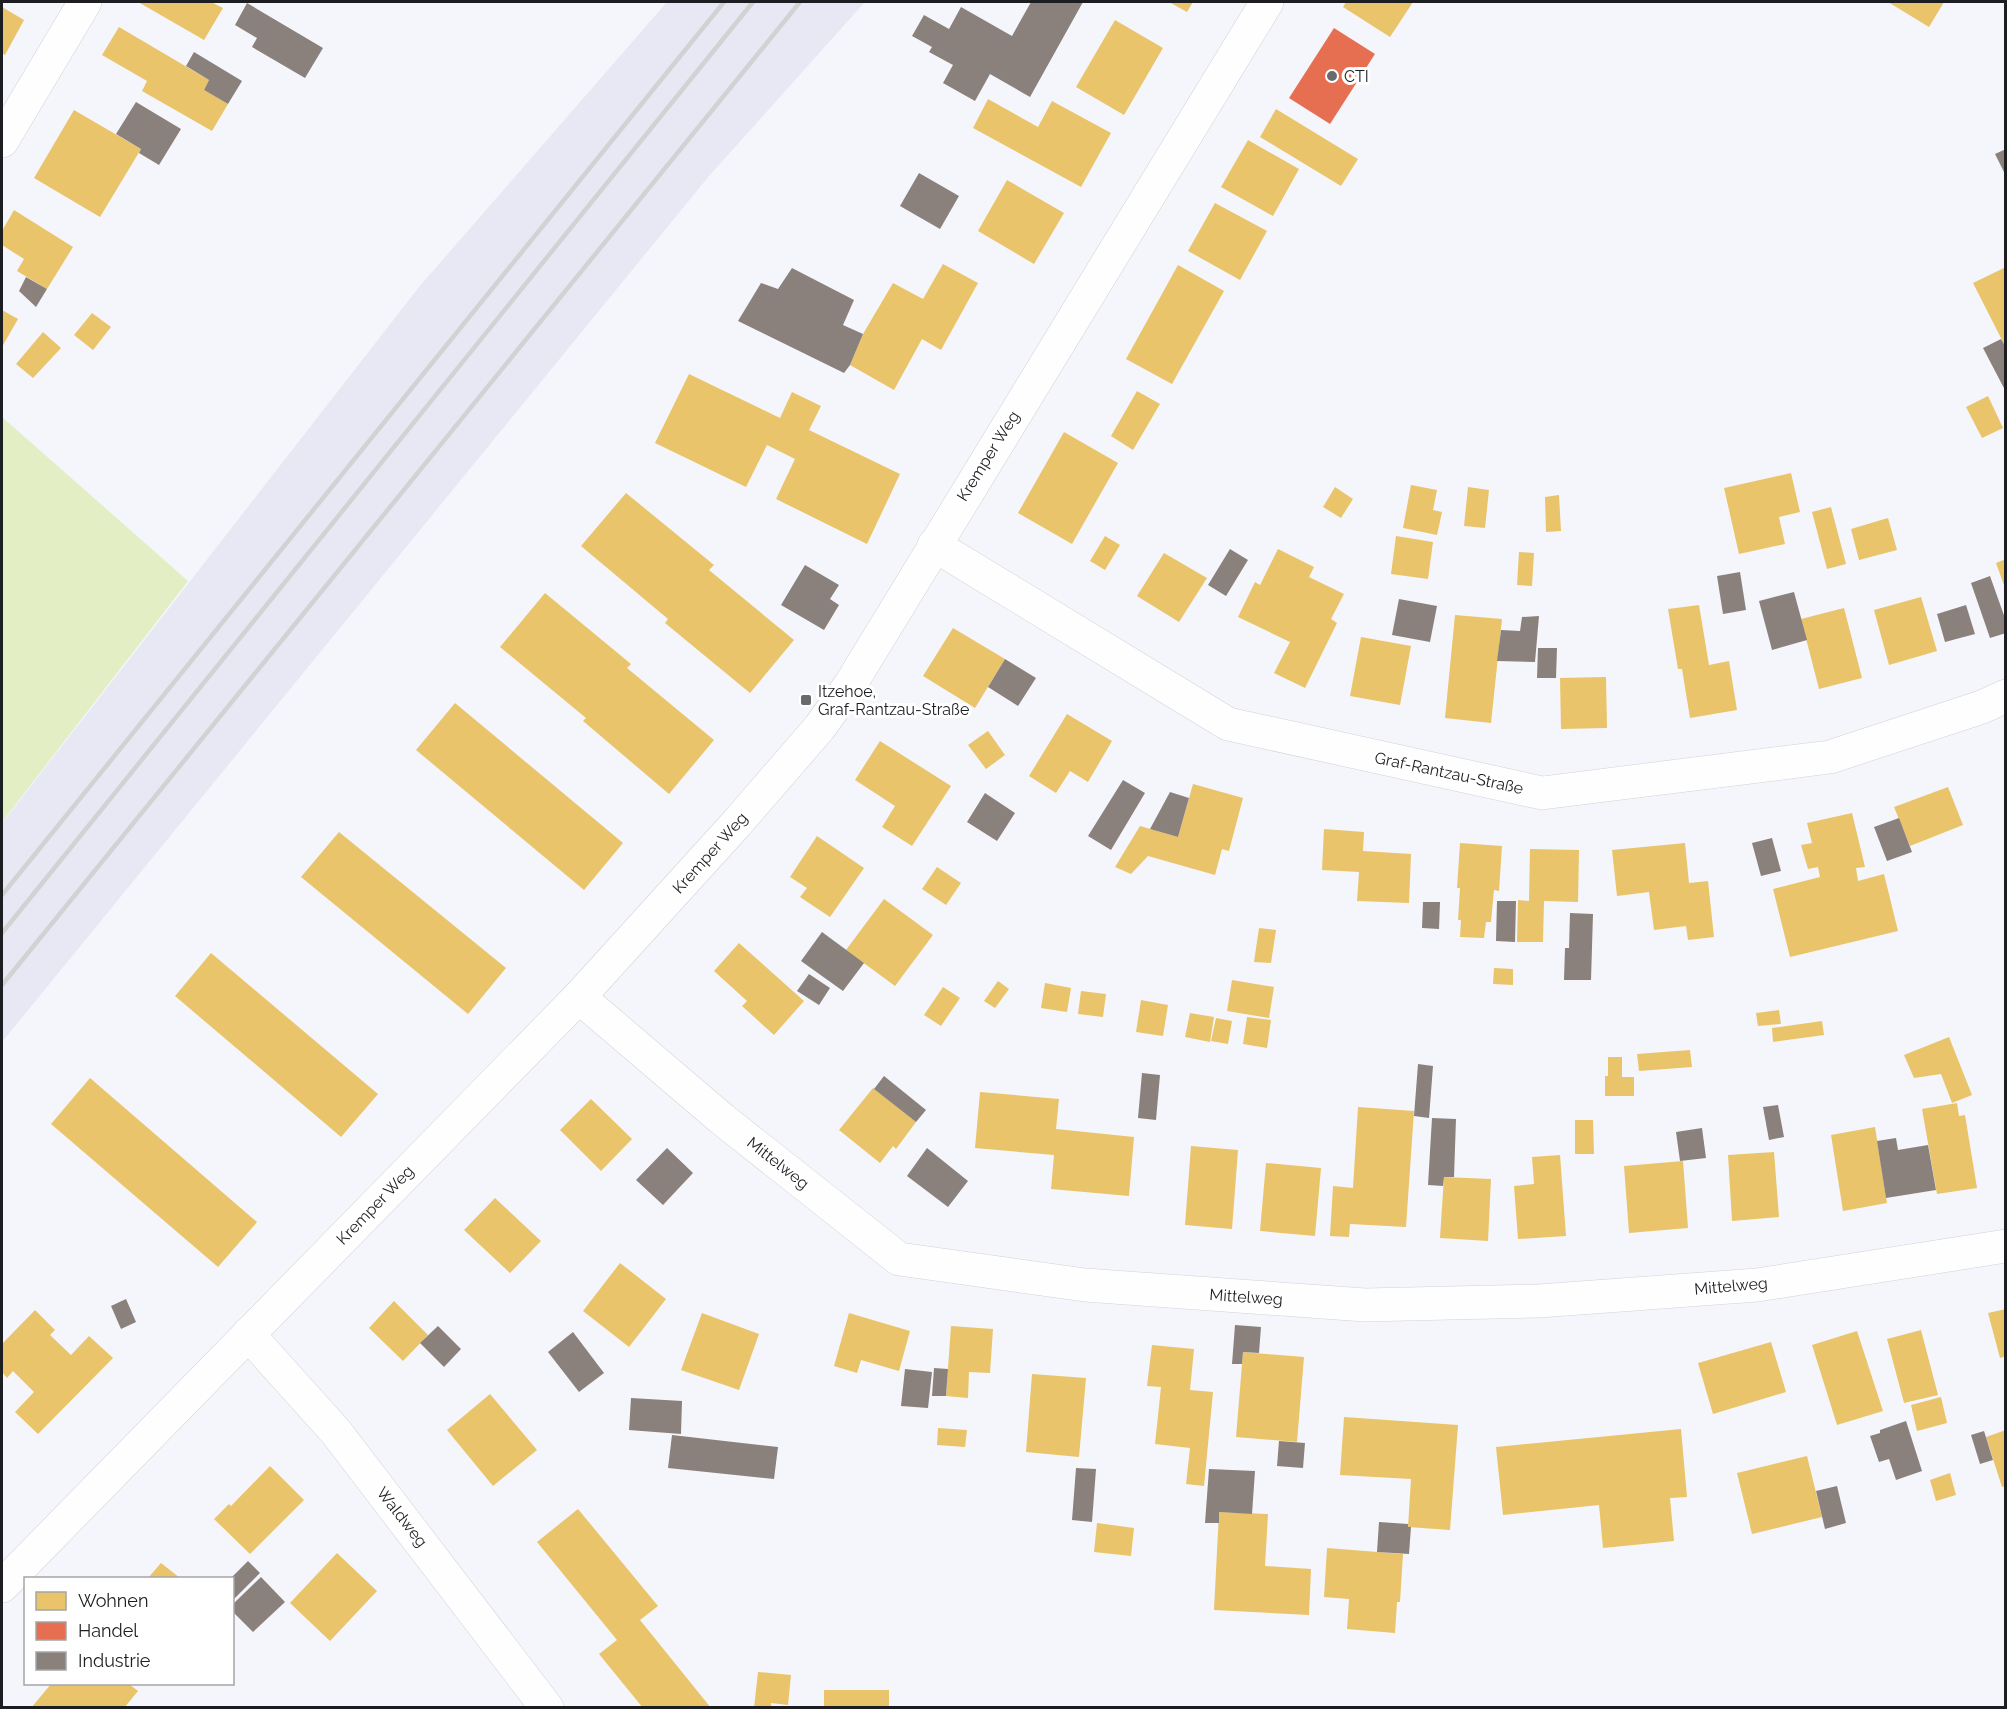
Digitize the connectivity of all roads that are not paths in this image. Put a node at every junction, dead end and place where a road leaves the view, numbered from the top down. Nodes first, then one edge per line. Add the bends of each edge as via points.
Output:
1 (85, 2) edge
2 (1267, 2) edge
3 (2, 141) edge
4 (934, 545) junction
5 (2006, 696) edge
6 (579, 997) junction
7 (2006, 1246) edge
8 (248, 1334) junction
9 (2, 1586) edge
10 (547, 1707) edge

1 - 3 street
2 - 4 street, Kremper Weg
4 - 5 street, Graf-Rantzau-Straße via 1228,724 1542,793 1830,757
4 - 6 street, Kremper Weg via 850,686 820,727
6 - 7 street, Mittelweg via 722,1119 899,1259 1085,1285 1365,1305 1539,1301 1757,1285
6 - 8 street, Kremper Weg
8 - 9 street, Kremper Weg
8 - 10 street, Waldweg via 336,1432

